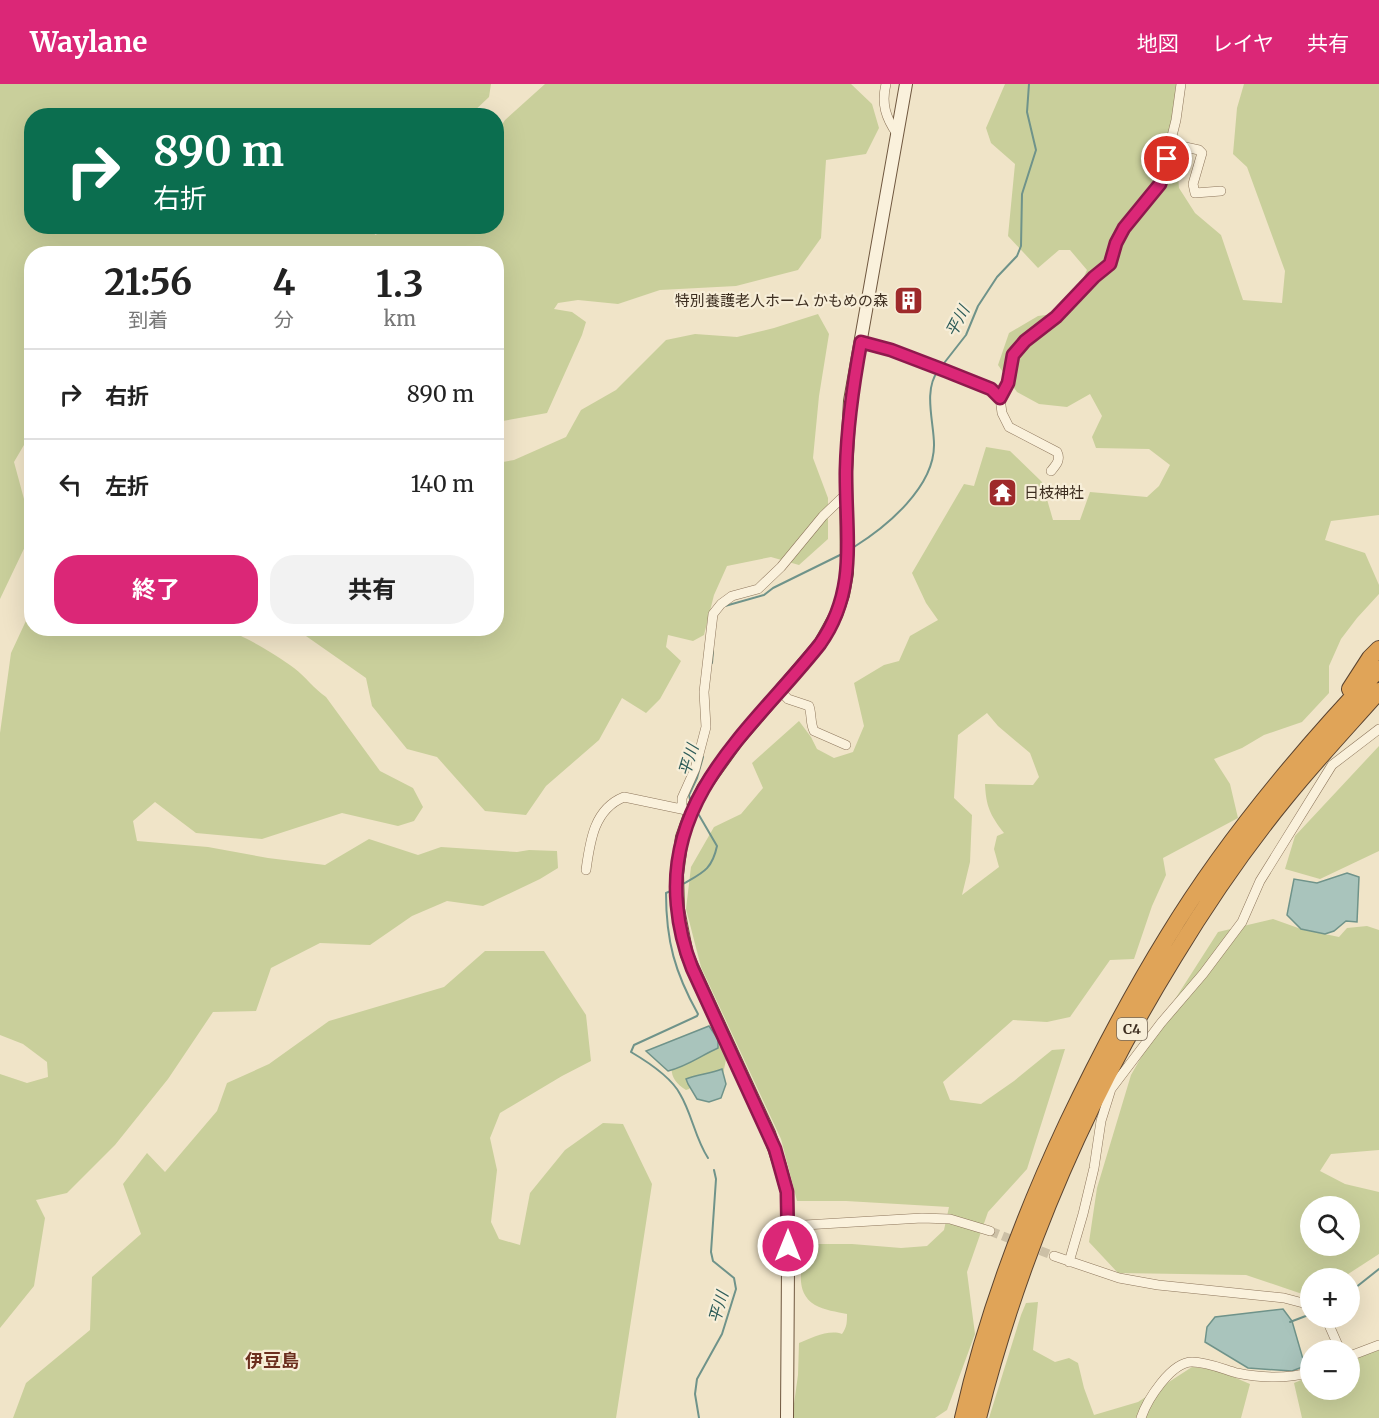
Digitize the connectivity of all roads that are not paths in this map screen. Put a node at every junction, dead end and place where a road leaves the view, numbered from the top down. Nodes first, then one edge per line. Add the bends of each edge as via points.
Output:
1 (886, 84) edge
2 (906, 84) edge
3 (1181, 84) edge
4 (897, 134) junction
5 (1170, 141) junction
6 (1221, 191) dead end
7 (861, 342) junction
8 (1000, 398) junction
9 (1051, 471) dead end
10 (846, 494) junction
11 (1379, 649) edge
12 (1379, 669) edge
13 (779, 690) junction
14 (1379, 691) edge
15 (1379, 700) edge
16 (1362, 711) junction
17 (1379, 729) edge
18 (846, 745) dead end
19 (1273, 789) junction
20 (690, 809) junction
21 (586, 870) dead end
22 (788, 1226) junction
23 (990, 1232) tunnel mouth
24 (1054, 1256) tunnel mouth
25 (1069, 1262) junction
26 (1300, 1302) edge
27 (1379, 1345) edge
28 (1360, 1352) edge
29 (1300, 1375) edge
30 (787, 1418) edge
31 (963, 1418) edge
32 (978, 1418) edge
33 (1141, 1418) edge

1 - 4 street via 884,109
2 - 4 street
3 - 5 street
4 - 7 street
5 - 6 street via 1202,153 1193,184 1195,193
5 - 8 street via 1160,184 1124,228 1110,264 1013,355 1008,383
7 - 8 street via 991,389
7 - 10 street via 848,420
8 - 9 street via 1009,427 1057,452 1058,461
10 - 13 street via 847,573 840,605 820,644
10 - 20 street via 758,589 732,596 713,614 704,692 706,727 695,769 684,791
11 - 19 highway
12 - 19 highway, C4
13 - 18 street via 788,699 809,706 814,731
13 - 20 street via 724,758
14 - 16 highway, C4
15 - 16 highway
16 - 32 highway, C4 via 1286,797 1213,895 1146,1003 1071,1150 1039,1226 995,1354
17 - 25 street via 1332,765 1260,881 1242,922 1111,1089
19 - 31 highway, C4 via 1168,935 1091,1075 1040,1182 1018,1239 981,1347
20 - 21 street via 624,797 616,800 598,819
20 - 22 street via 676,888 679,922 687,955 775,1149 787,1192
22 - 23 street via 922,1218 950,1219
22 - 30 street
24 - 25 street
25 - 26 street via 1158,1285
27 - 28 street
29 - 33 street via 1237,1373 1191,1362 1152,1394

